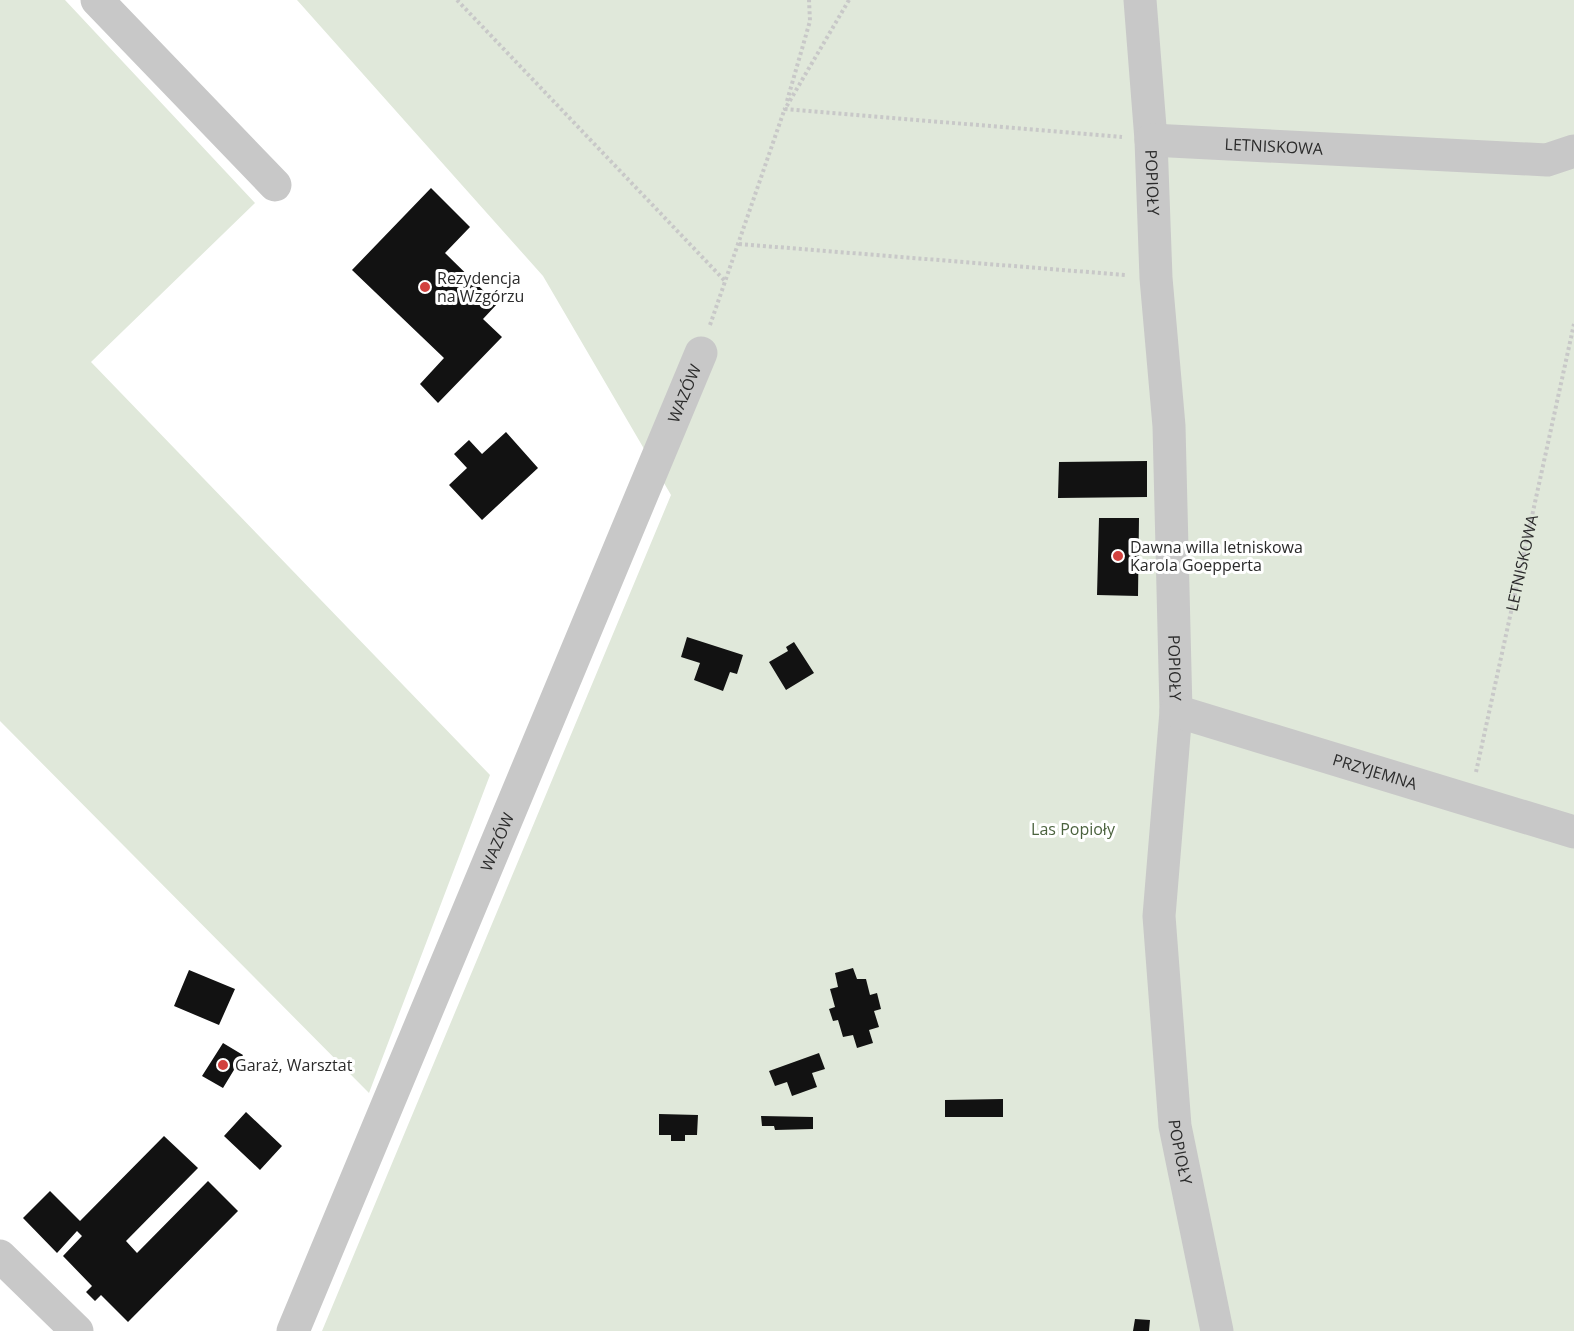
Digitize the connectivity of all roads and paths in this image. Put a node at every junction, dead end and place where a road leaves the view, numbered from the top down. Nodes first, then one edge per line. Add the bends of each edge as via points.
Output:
1 (97, 0) edge
2 (457, 0) edge
3 (809, 0) edge
4 (849, 0) edge
5 (1140, 0) edge
6 (785, 109) junction
7 (1151, 140) junction
8 (1574, 151) edge
9 (274, 185) dead end
10 (739, 244) junction
11 (1156, 278) junction
12 (726, 282) junction
13 (1574, 324) edge
14 (700, 353) joint
15 (1176, 711) junction
16 (1470, 800) junction
17 (1574, 832) edge
18 (0, 1256) edge
19 (76, 1331) edge
20 (293, 1331) edge
21 (1216, 1331) edge

1 - 9 street
2 - 12 path
3 - 6 path via 810,21
4 - 6 path
5 - 7 street, POPIOŁY
6 - 7 path
6 - 10 path
7 - 8 street, LETNISKOWA via 1547,160
7 - 11 street, POPIOŁY
10 - 11 path
10 - 12 path
11 - 15 street, POPIOŁY via 1169,426
12 - 14 path
13 - 16 path, LETNISKOWA
14 - 20 street, WAZÓW
15 - 16 street, PRZYJEMNA
15 - 21 street, POPIOŁY via 1159,916 1175,1126
16 - 17 street, PRZYJEMNA
18 - 19 street

